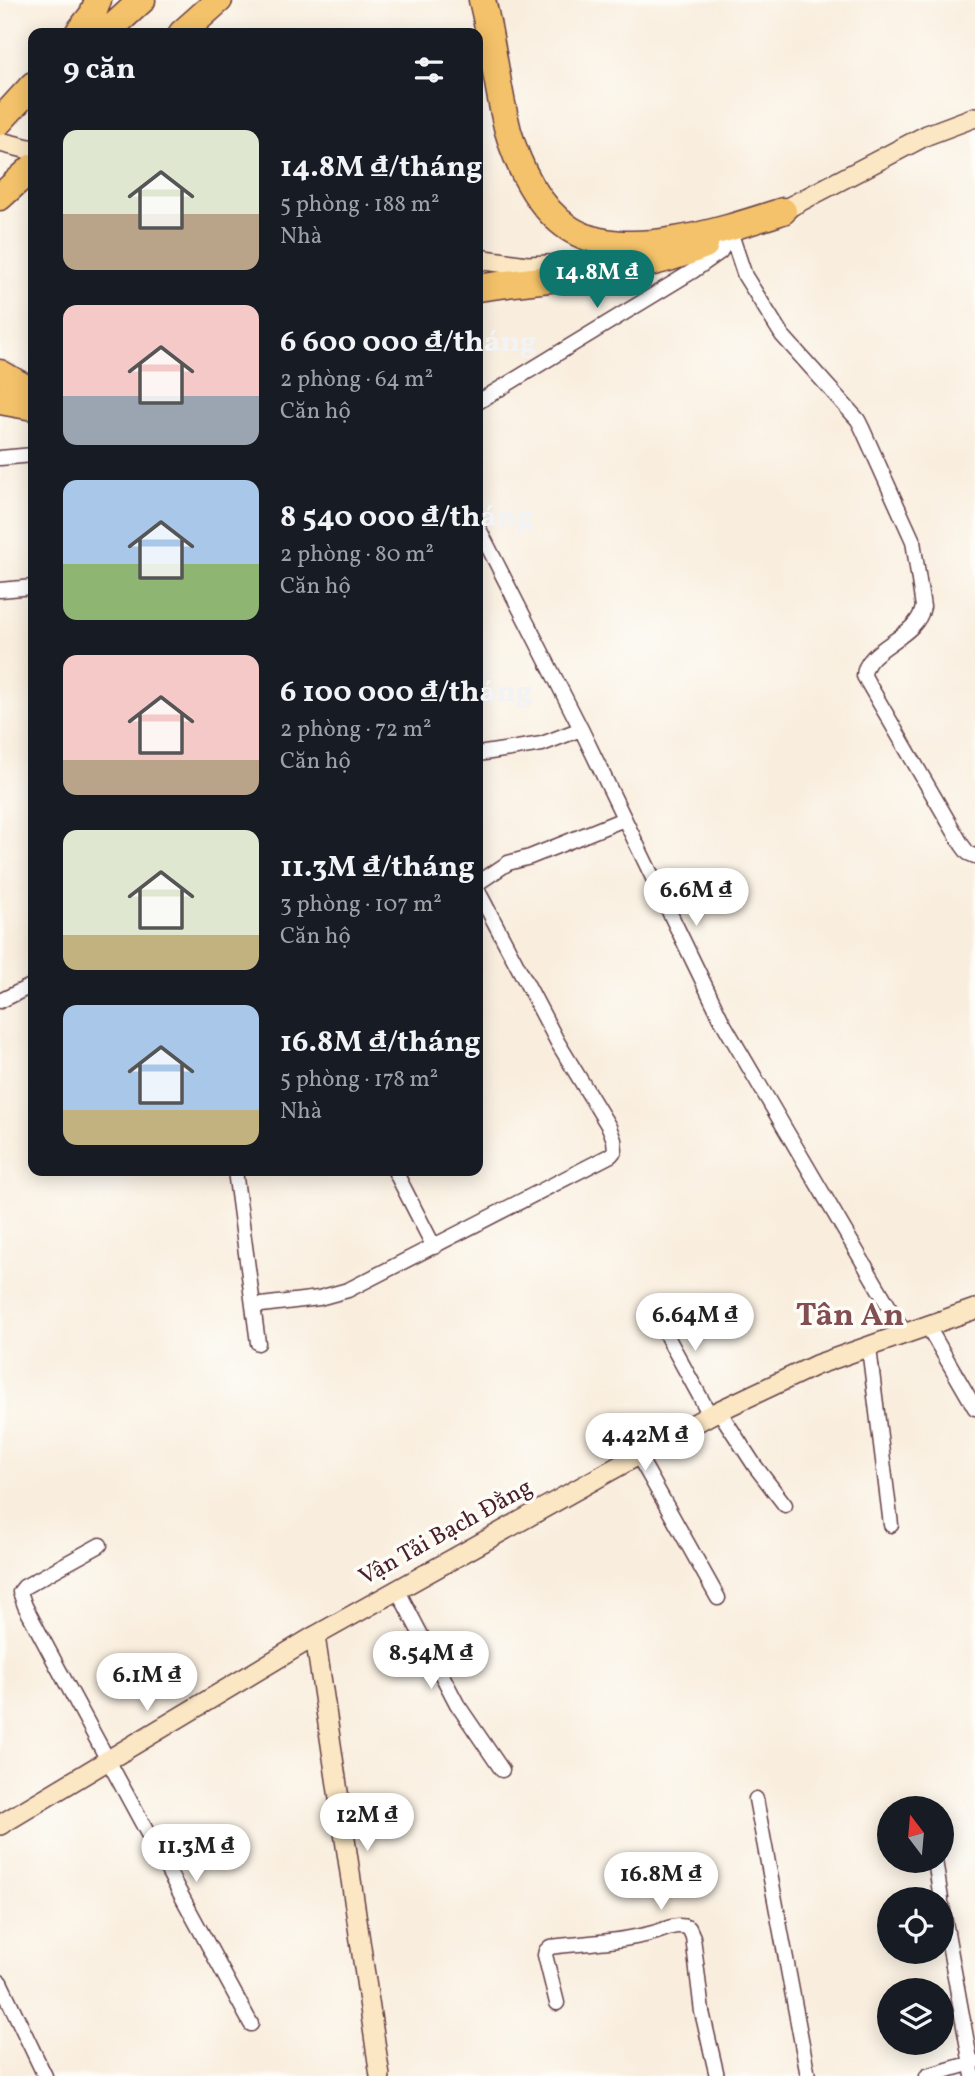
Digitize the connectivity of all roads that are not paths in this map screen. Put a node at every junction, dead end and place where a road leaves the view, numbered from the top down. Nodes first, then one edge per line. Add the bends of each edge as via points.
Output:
1 (99, 0) edge
2 (142, 0) edge
3 (219, 0) edge
4 (468, 0) edge
5 (482, 0) edge
6 (82, 28) edge
7 (111, 28) edge
8 (188, 28) edge
9 (478, 28) edge
10 (28, 90) edge
11 (28, 103) edge
12 (975, 117) edge
13 (0, 121) edge
14 (0, 128) edge
15 (0, 142) edge
16 (28, 160) edge
17 (28, 168) edge
18 (0, 199) edge
19 (783, 211) junction
20 (731, 234) junction
21 (483, 260) edge
22 (483, 287) edge
23 (0, 373) edge
24 (28, 390) edge
25 (483, 399) edge
26 (0, 401) edge
27 (28, 406) edge
28 (28, 455) edge
29 (0, 458) edge
30 (483, 537) edge
31 (28, 587) edge
32 (0, 590) edge
33 (580, 729) junction
34 (483, 753) edge
35 (624, 819) junction
36 (975, 856) edge
37 (483, 880) edge
38 (483, 900) edge
39 (28, 987) edge
40 (0, 1001) edge
41 (236, 1176) edge
42 (398, 1176) edge
43 (434, 1247) junction
44 (254, 1306) junction
45 (651, 1307) dead end
46 (975, 1309) edge
47 (927, 1325) junction
48 (905, 1334) junction
49 (258, 1343) dead end
50 (869, 1348) junction
51 (975, 1408) edge
52 (714, 1413) junction
53 (638, 1455) junction
54 (785, 1506) dead end
55 (891, 1525) dead end
56 (100, 1545) dead end
57 (397, 1589) junction
58 (719, 1598) dead end
59 (315, 1636) junction
60 (109, 1760) junction
61 (502, 1770) dead end
62 (756, 1799) dead end
63 (0, 1825) edge
64 (953, 1964) edge
65 (0, 1982) edge
66 (557, 2003) dead end
67 (251, 2024) dead end
68 (973, 2067) edge
69 (45, 2076) edge
70 (380, 2076) edge
71 (717, 2076) edge
72 (808, 2076) edge
73 (927, 2076) edge

1 - 6 highway
2 - 7 highway
3 - 8 highway
4 - 9 highway
5 - 19 highway via 497,85 519,164 547,206 571,230 597,240 631,244 678,240
10 - 13 highway
11 - 14 highway
12 - 19 street via 927,135
15 - 16 street
17 - 18 highway
19 - 20 street
20 - 21 street via 677,251 611,262 527,266
20 - 22 highway via 673,259
20 - 25 street via 720,252 693,271
20 - 36 street via 745,276 782,335 858,420 913,541 921,617 881,651 864,676 962,845
23 - 24 highway
26 - 27 highway
28 - 29 street
30 - 33 street
31 - 32 street
33 - 34 street via 542,744
33 - 35 street
35 - 37 street via 508,863
35 - 48 street via 722,1021
38 - 43 street via 609,1128 615,1150
39 - 40 street
41 - 44 street
42 - 43 street
43 - 44 street via 348,1290
44 - 49 street
45 - 52 street
46 - 47 street, Vận Tải Bạch Đằng
47 - 48 street, Vận Tải Bạch Đằng
47 - 51 street
48 - 50 street, Vận Tải Bạch Đằng
50 - 52 street, Vận Tải Bạch Đằng via 816,1365
50 - 55 street
52 - 53 street, Vận Tải Bạch Đằng
52 - 54 street
53 - 57 street, Vận Tải Bạch Đằng
53 - 58 street
56 - 60 street via 20,1592
57 - 59 street, Vận Tải Bạch Đằng
57 - 61 street via 457,1704
59 - 60 street, Vận Tải Bạch Đằng
59 - 70 street
60 - 63 street, Vận Tải Bạch Đằng
60 - 67 street
62 - 72 street
64 - 68 street
65 - 69 street
66 - 71 street via 545,1955 550,1947 626,1939 676,1924 689,1927
68 - 73 street

